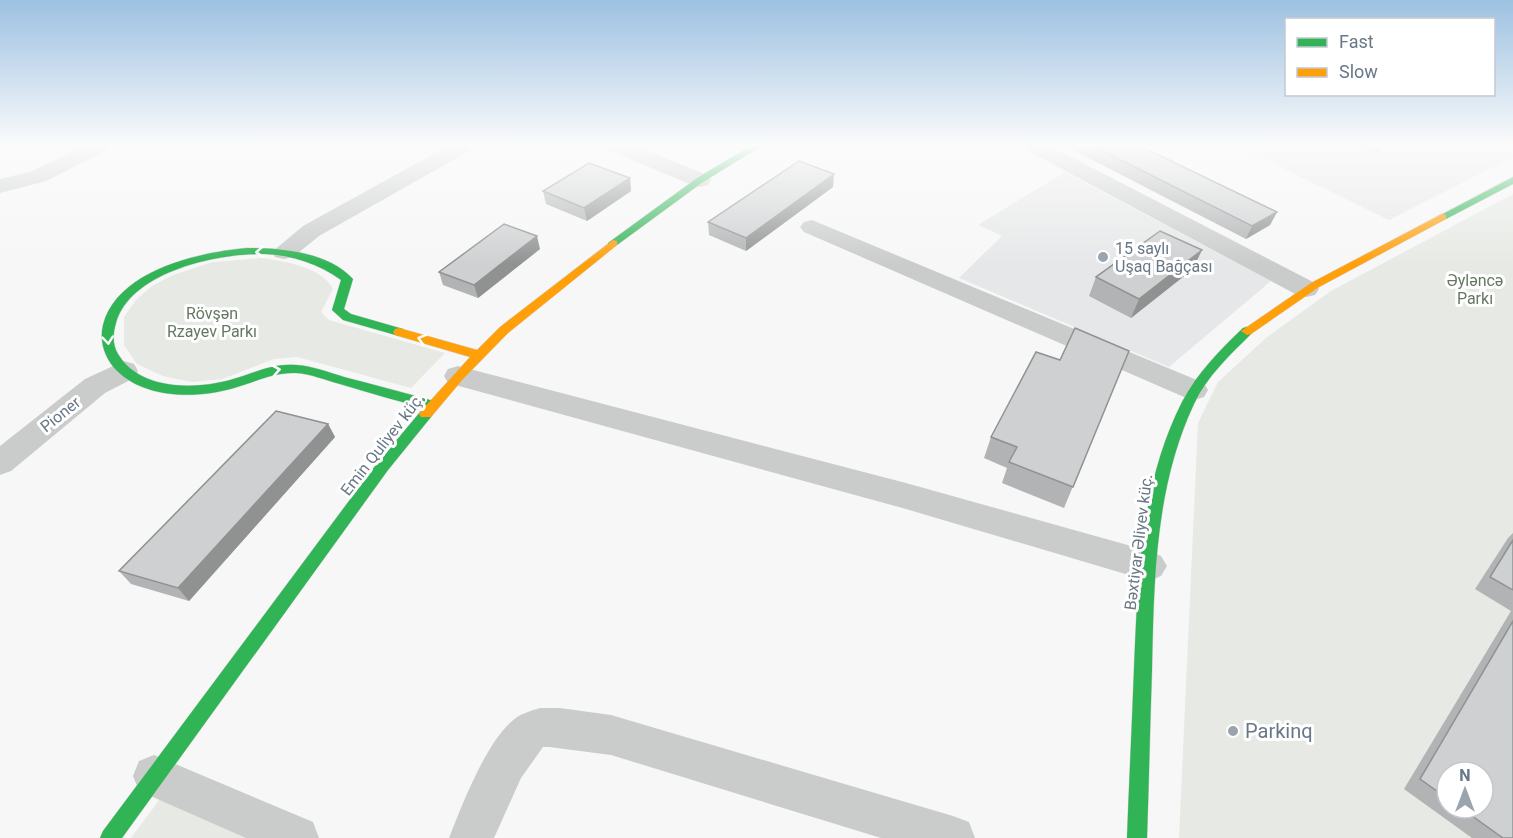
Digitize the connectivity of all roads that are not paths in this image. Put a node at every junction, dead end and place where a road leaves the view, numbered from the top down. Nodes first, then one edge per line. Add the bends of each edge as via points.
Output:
1 (392, 186) edge
2 (691, 186) edge
3 (1109, 186) edge
4 (1502, 186) edge
5 (812, 227) dead end
6 (284, 252) junction
7 (1306, 290) junction
8 (468, 366) junction
9 (124, 371) junction
10 (1194, 390) junction
11 (432, 405) junction
12 (0, 463) edge
13 (1149, 566) junction
14 (154, 776) junction
15 (110, 838) edge
16 (297, 838) edge
17 (471, 838) edge
18 (953, 838) edge
19 (1137, 838) edge

1 - 6 street via 311,231
2 - 8 street, Emin Quliyev küç. via 619,237 524,313
3 - 7 street
4 - 7 street, Bəxtiyar Əliyev küç.
5 - 10 street
8 -> 6 street via 347,317 338,310 347,279 339,272
6 -> 9 street via 211,257 158,273 140,283 121,298 107,330 109,351
7 - 10 street, Bəxtiyar Əliyev küç. via 1246,333 1207,371
8 - 11 street, Emin Quliyev küç.
8 - 13 street
9 -> 11 street via 157,387 207,389 261,372 298,369
9 - 12 street, Pioner via 95,386
10 - 13 street, Bəxtiyar Əliyev küç. via 1178,421 1166,459
11 - 14 street, Emin Quliyev küç.
13 - 19 street, Bəxtiyar Əliyev küç.
14 - 15 street, Emin Quliyev küç.
14 - 16 street
17 - 18 street via 516,745 534,730 554,728 611,735

